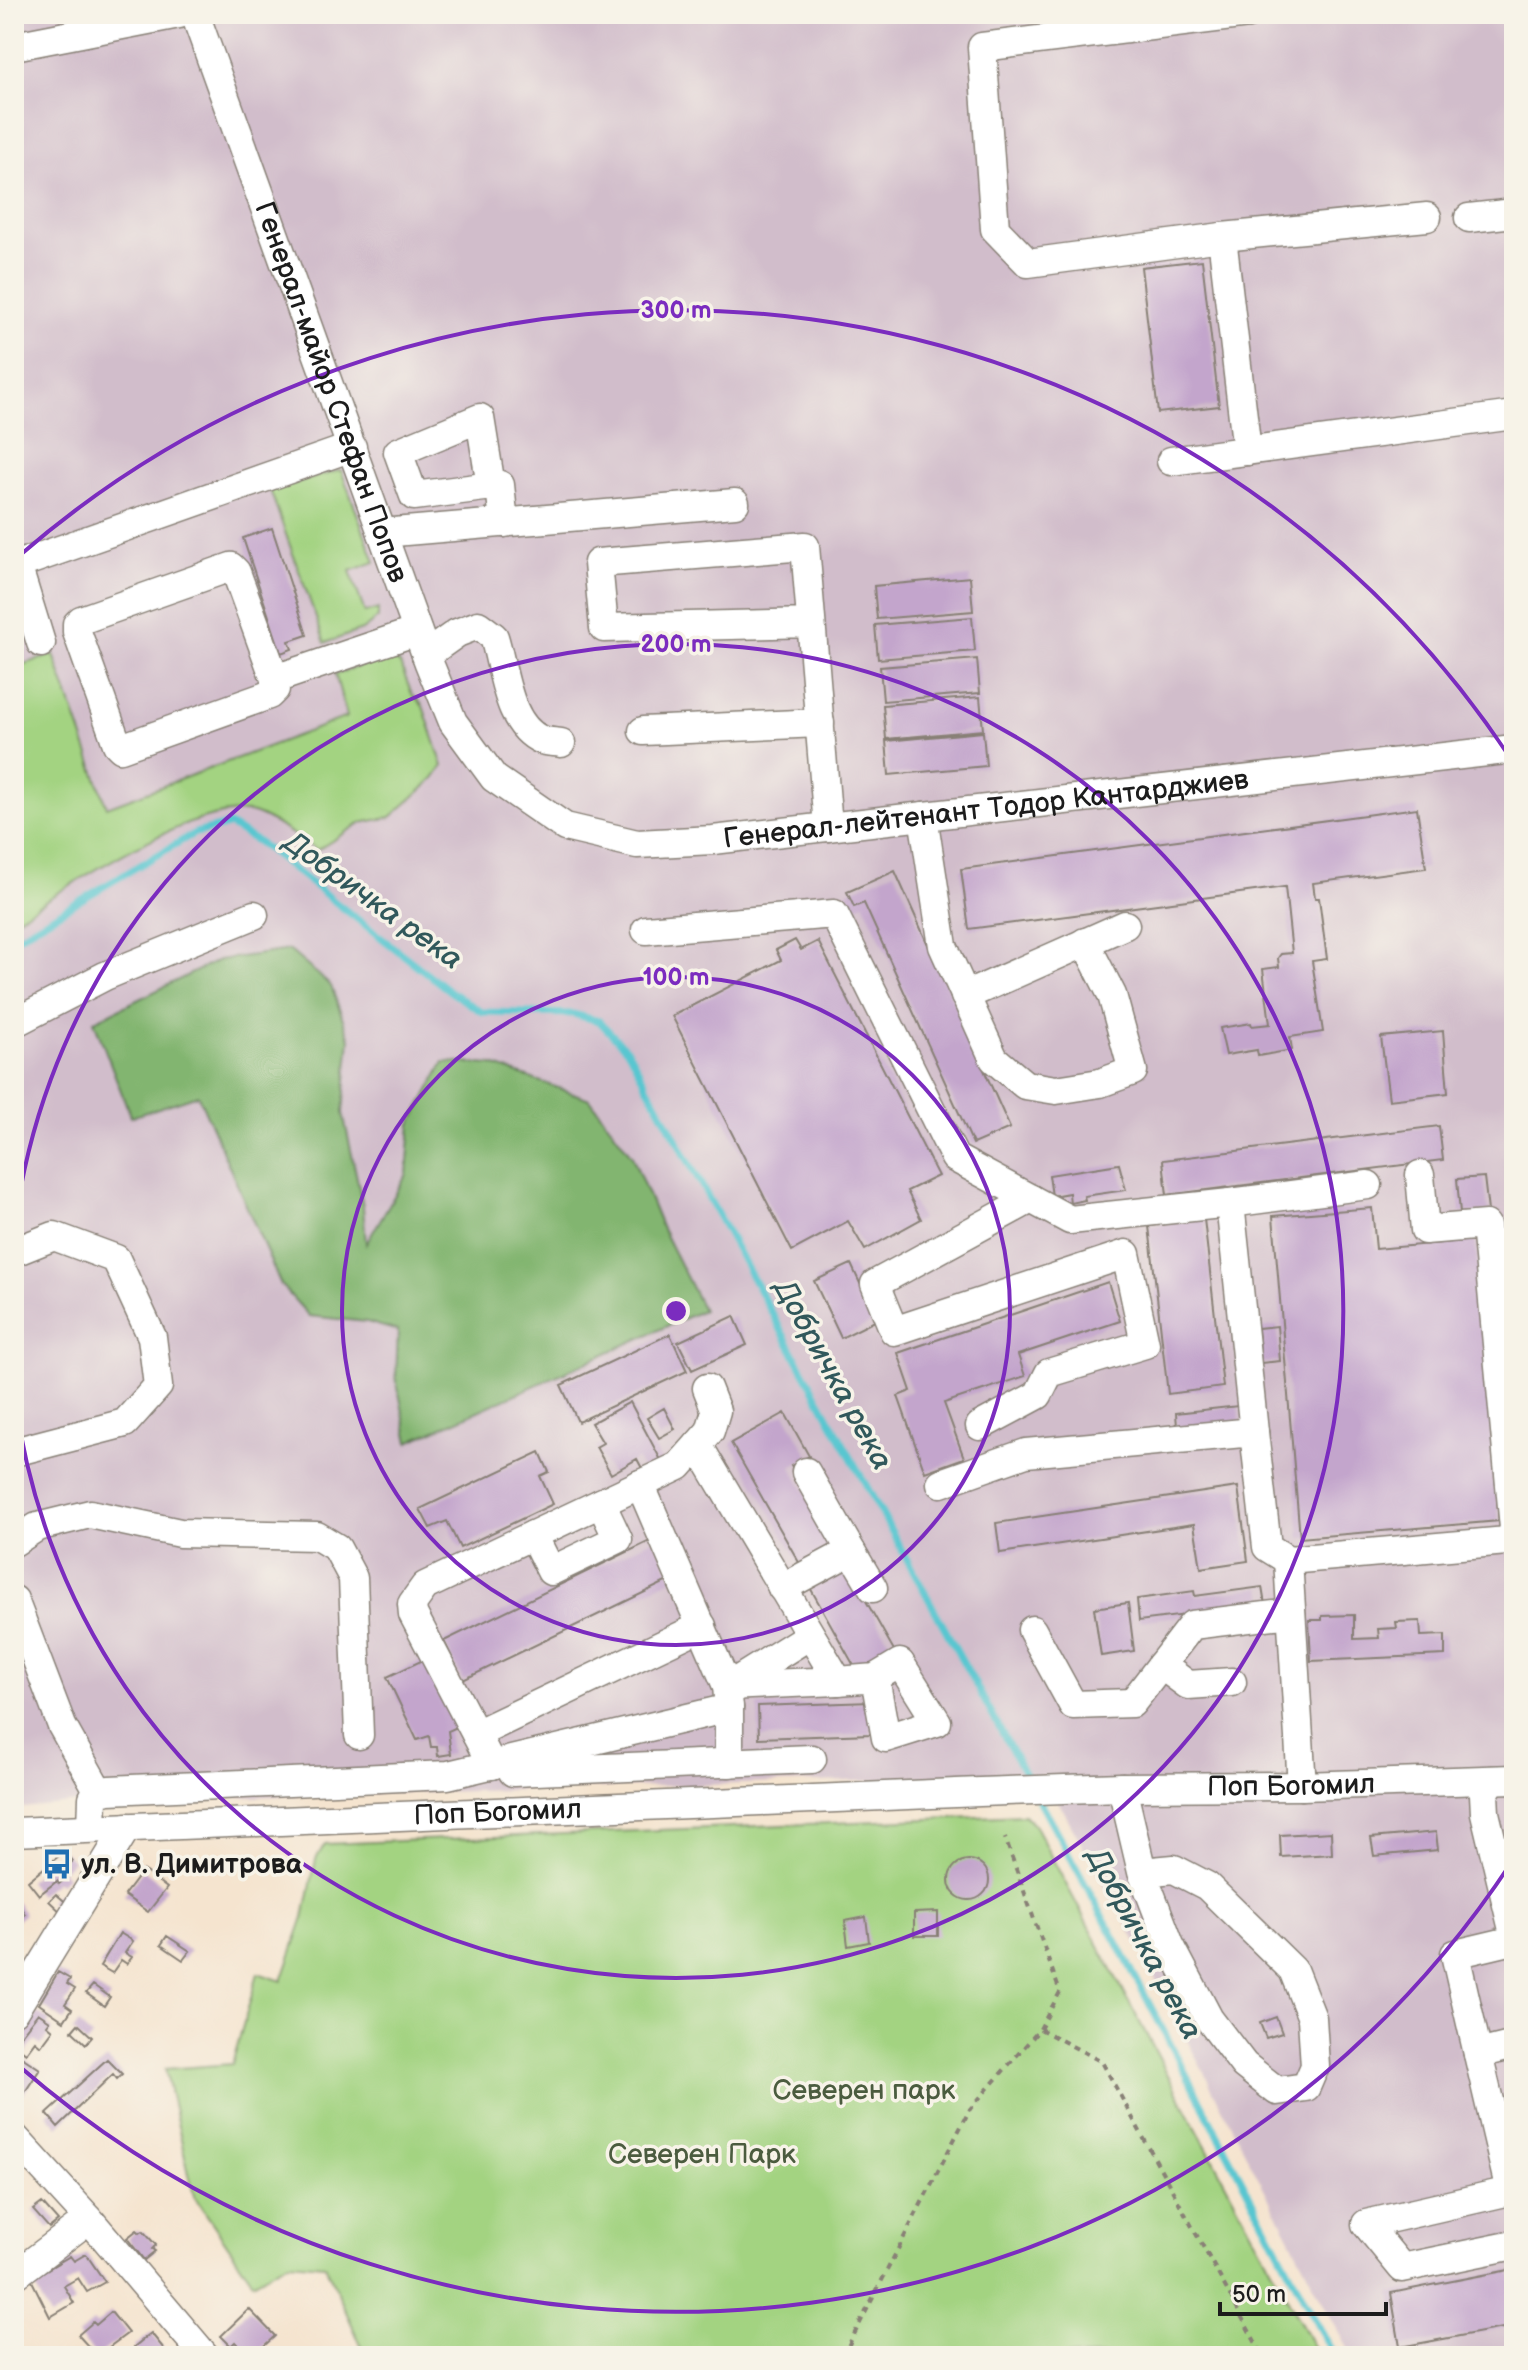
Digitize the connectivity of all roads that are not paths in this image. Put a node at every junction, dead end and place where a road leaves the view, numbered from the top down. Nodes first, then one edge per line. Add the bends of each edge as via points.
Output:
1 (179, 14) edge
2 (195, 14) edge
3 (1248, 14) edge
4 (14, 46) edge
5 (1514, 213) edge
6 (1427, 217) dead end
7 (1469, 218) dead end
8 (1222, 237) junction
9 (1514, 415) edge
10 (352, 447) junction
11 (1247, 451) junction
12 (1171, 461) dead end
13 (491, 486) dead end
14 (735, 503) dead end
15 (504, 523) junction
16 (382, 533) junction
17 (16, 565) edge
18 (811, 623) junction
19 (41, 643) dead end
20 (421, 643) junction
21 (275, 679) junction
22 (820, 723) junction
23 (643, 731) dead end
24 (561, 743) dead end
25 (1514, 749) edge
26 (482, 761) joint
27 (923, 816) junction
28 (828, 827) junction
29 (254, 915) dead end
30 (1125, 925) dead end
31 (646, 930) dead end
32 (1085, 942) junction
33 (965, 996) junction
34 (14, 1023) edge
35 (1420, 1175) dead end
36 (1368, 1185) dead end
37 (1031, 1199) junction
38 (1230, 1203) junction
39 (1070, 1220) junction
40 (14, 1252) edge
41 (1126, 1254) junction
42 (707, 1388) dead end
43 (980, 1426) dead end
44 (1254, 1432) junction
45 (698, 1445) junction
46 (14, 1452) edge
47 (806, 1472) dead end
48 (941, 1483) dead end
49 (640, 1484) junction
50 (601, 1503) junction
51 (1514, 1529) edge
52 (533, 1535) junction
53 (14, 1542) edge
54 (851, 1551) junction
55 (1288, 1560) junction
56 (782, 1588) junction
57 (873, 1588) dead end
58 (14, 1600) edge
59 (1291, 1613) junction
60 (702, 1626) junction
61 (1032, 1630) dead end
62 (810, 1635) junction
63 (1161, 1665) junction
64 (875, 1678) dead end
65 (838, 1681) junction
66 (1232, 1682) dead end
67 (728, 1697) junction
68 (476, 1734) junction
69 (359, 1735) dead end
70 (812, 1759) dead end
71 (729, 1763) junction
72 (492, 1765) junction
73 (448, 1775) junction
74 (1503, 1779) edge
75 (1455, 1781) junction
76 (1302, 1786) junction
77 (1122, 1787) junction
78 (99, 1792) junction
79 (1485, 1813) junction
80 (127, 1827) junction
81 (92, 1828) junction
82 (15, 1829) edge
83 (1514, 1839) edge
84 (1142, 1872) junction
85 (1514, 1937) edge
86 (14, 2011) edge
87 (1514, 2045) edge
88 (1478, 2054) junction
89 (14, 2137) edge
90 (1512, 2201) edge
91 (89, 2219) junction
92 (1514, 2245) edge
93 (14, 2276) edge
94 (205, 2356) edge

1 - 4 street
2 - 10 street, Генерал-майор Стефан Попов
3 - 8 street via 982,47 995,229 1028,263
5 - 7 street
6 - 8 street
8 - 11 street
9 - 11 street
10 - 16 street, Генерал-майор Стефан Попов
10 - 17 street
11 - 12 street
13 - 15 street via 500,485
14 - 15 street
15 - 16 street
16 - 20 street, Генерал-майор Стефан Попов
17 - 19 street
18 - 18 street via 604,628 598,563 805,546
18 - 22 street
20 - 21 street
20 - 24 street via 478,625 494,637 518,719 541,740
20 - 26 street, Генерал-майор Стефан Попов via 453,722
21 - 21 street via 231,567 77,624 121,748 269,695
22 - 23 street
22 - 28 street
25 - 27 street, Генерал-лейтенант Тодор Кантарджиев
26 - 28 street, Генерал-лейтенант Тодор Кантарджиев via 494,778 565,827 637,844
27 - 28 street, Генерал-лейтенант Тодор Кантарджиев
27 - 33 street via 943,946
29 - 34 street via 105,976
30 - 32 street
31 - 37 street via 834,914 955,1158
32 - 33 street
32 - 33 street via 1112,995 1133,1071 1056,1090 1025,1085 994,1059
35 - 51 street via 1425,1230 1486,1225
36 - 38 street
37 - 39 street
37 - 41 street via 875,1284 894,1331
38 - 39 street
38 - 44 street
39 - 41 street
40 - 46 street via 54,1236 116,1259 152,1337 158,1386 125,1423
41 - 43 street via 1145,1344 1049,1373 1038,1395
42 - 45 street via 716,1411 710,1431
44 - 48 street via 1026,1453
44 - 55 street via 1267,1547
45 - 49 street via 679,1466
45 - 56 street
47 - 54 street
49 - 50 street
49 - 60 street
50 - 52 street
50 - 52 street via 618,1539 551,1571
51 - 55 street via 1507,1541
52 - 68 street via 425,1586 412,1604
53 - 69 street via 37,1527 90,1514 180,1533 317,1536 337,1548 353,1578
54 - 56 street
54 - 57 street
55 - 59 street
56 - 62 street
58 - 78 street via 62,1726
59 - 63 street via 1192,1625
59 - 76 street
60 - 67 street
60 - 68 street
61 - 63 street via 1073,1705 1132,1703
62 - 65 street
62 - 67 street
63 - 66 street via 1188,1685
64 - 65 street
65 - 67 street
67 - 71 street
67 - 72 street
68 - 72 street
70 - 71 street
71 - 73 street
72 - 73 street
73 - 78 street
74 - 75 street, Поп Богомил
74 - 79 street via 1484,1794
75 - 76 street, Поп Богомил
75 - 79 street
76 - 77 street, Поп Богомил
77 - 80 street, Поп Богомил
77 - 84 street
78 - 81 street via 93,1798
79 - 83 street
79 - 85 street
80 - 81 street, Поп Богомил
80 - 86 street
81 - 82 street, Поп Богомил
84 - 84 street via 1170,1945 1209,2019 1244,2065 1277,2091 1306,2087 1315,2066 1312,2018 1293,1970 1207,1886 1174,1869
85 - 88 street via 1455,1954
87 - 88 street
88 - 90 street
89 - 91 street
90 - 92 street via 1366,2224 1402,2268
91 - 93 street
91 - 94 street

